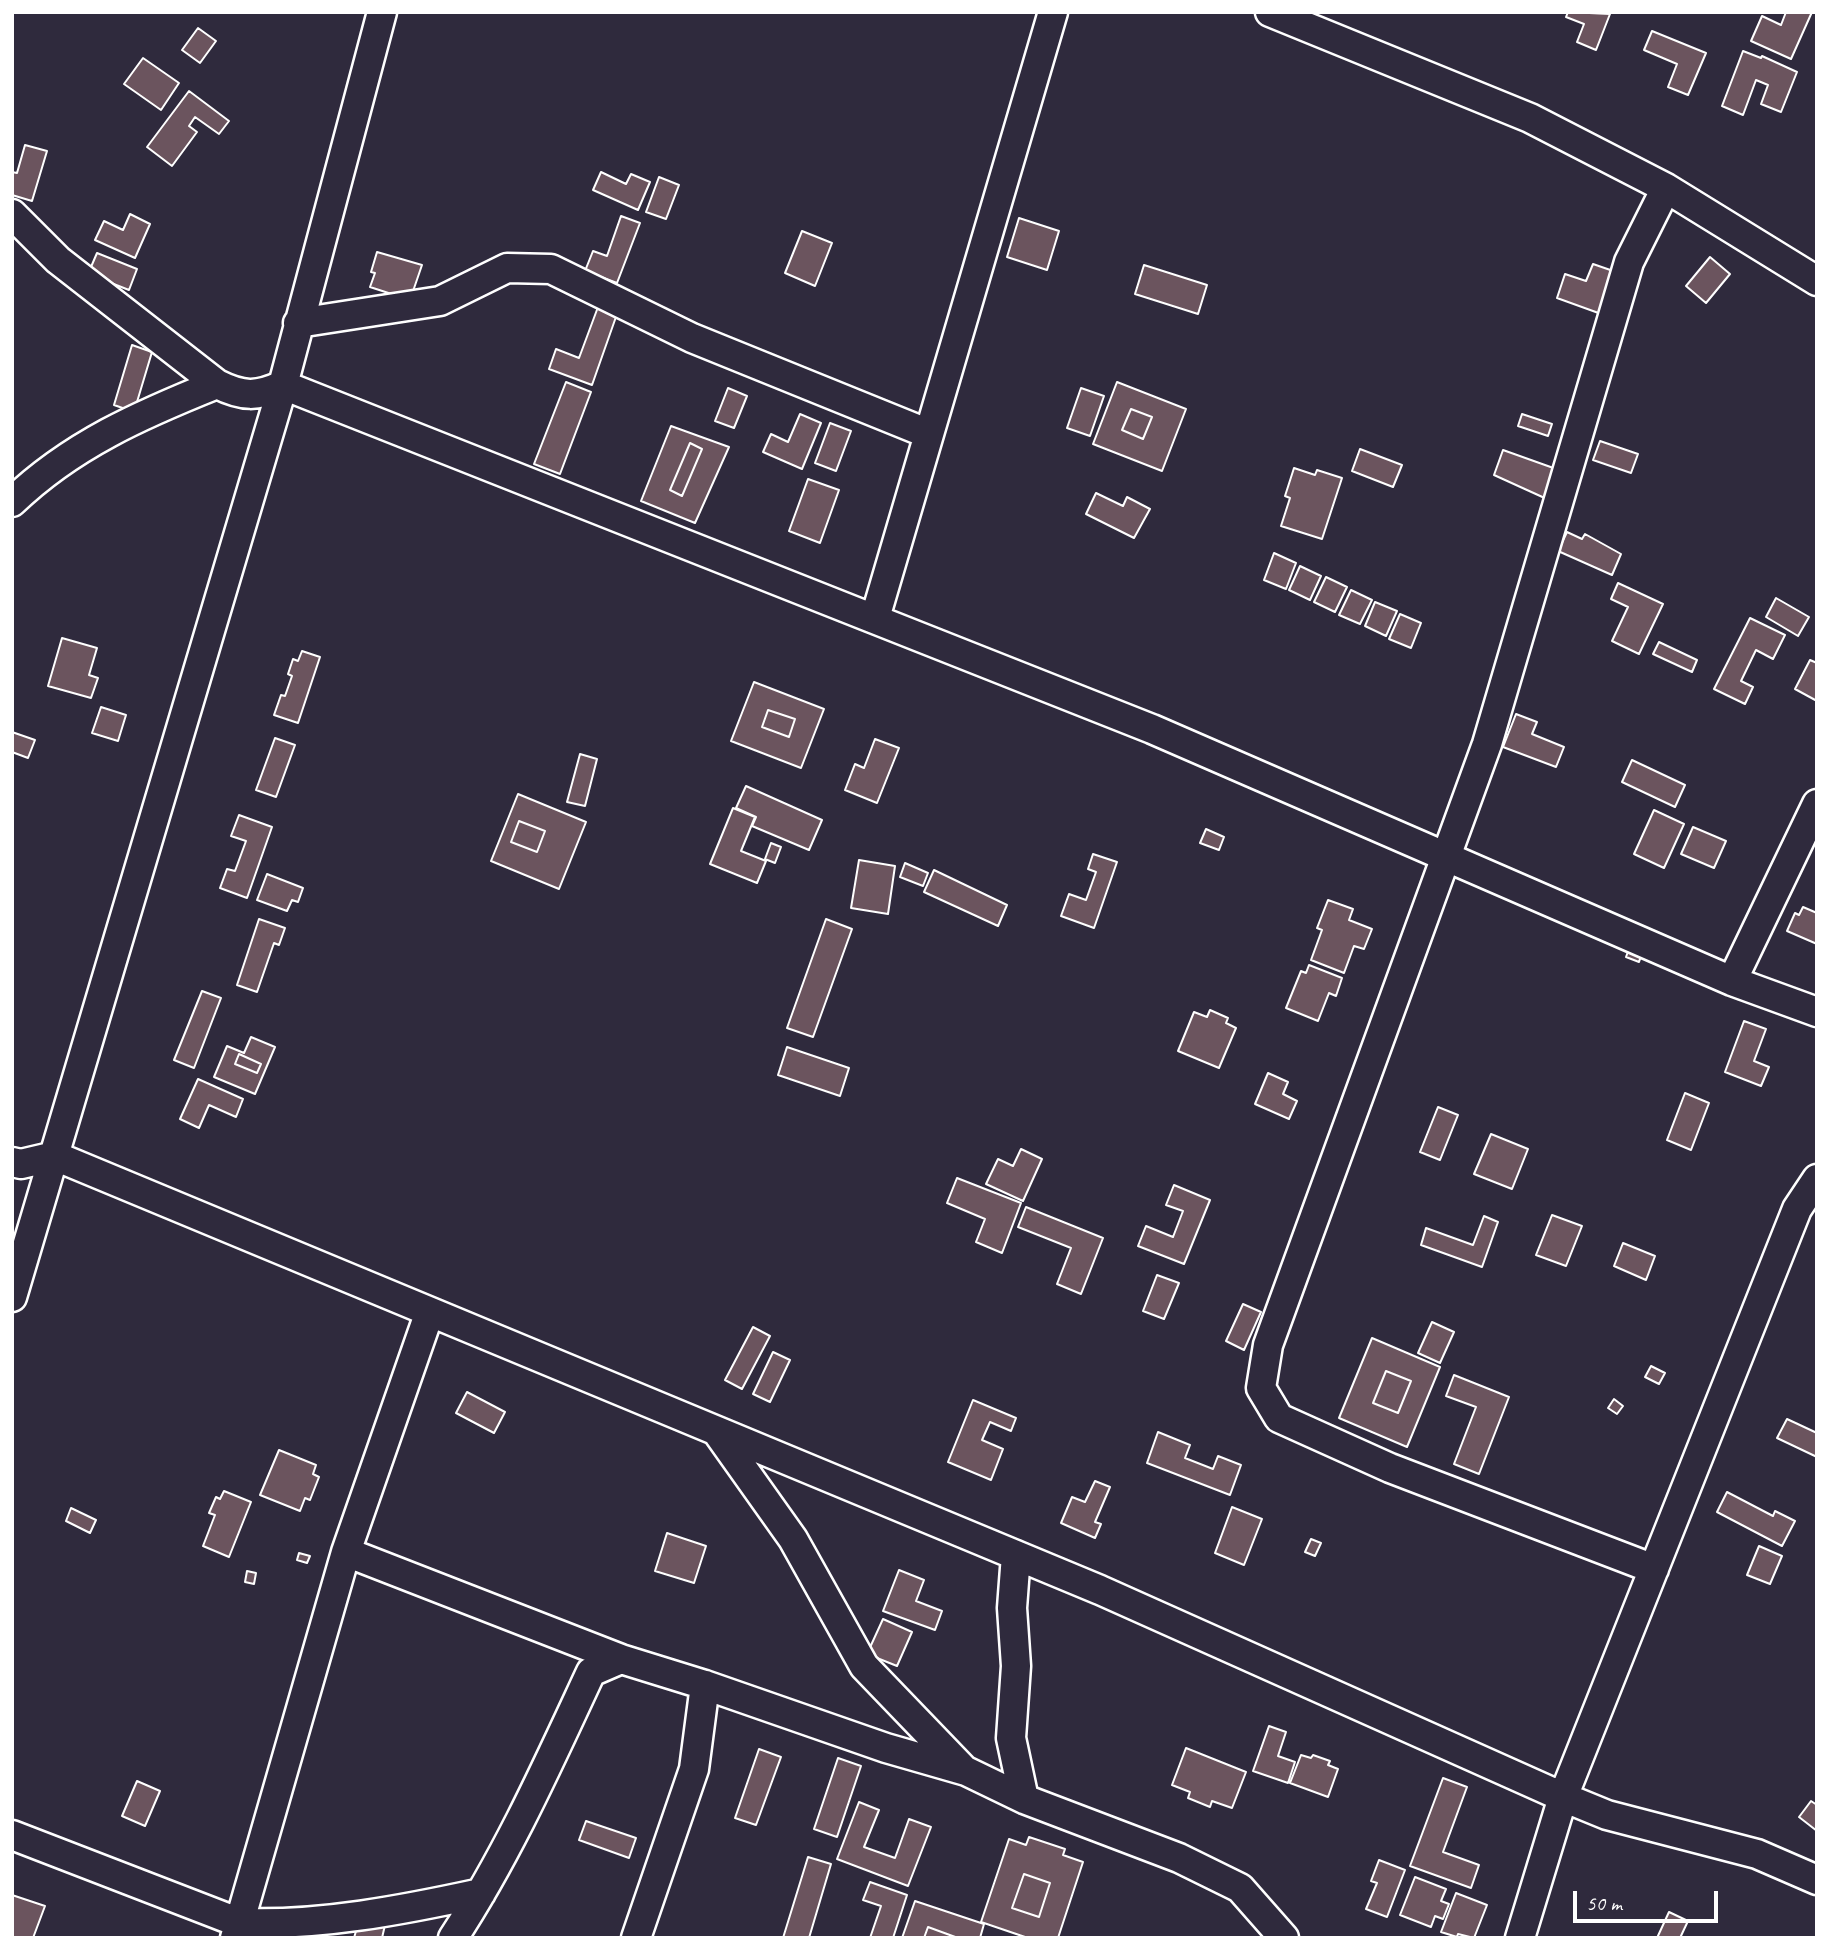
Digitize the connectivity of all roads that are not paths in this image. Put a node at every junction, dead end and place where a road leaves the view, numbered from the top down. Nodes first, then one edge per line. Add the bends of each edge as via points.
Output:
1 (382, 12) edge
2 (1054, 12) edge
3 (1270, 12) edge
4 (1666, 188) junction
5 (12, 214) edge
6 (1817, 281) edge
7 (298, 323) junction
8 (217, 384) junction
9 (283, 385) junction
10 (929, 434) junction
11 (12, 502) edge
12 (875, 618) junction
13 (1817, 804) edge
14 (1446, 857) junction
15 (1731, 981) junction
16 (1817, 1012) edge
17 (55, 1156) junction
18 (12, 1162) edge
19 (1817, 1179) edge
20 (12, 1297) edge
21 (429, 1314) junction
22 (717, 1432) junction
23 (346, 1552) junction
24 (1016, 1555) junction
25 (1654, 1569) junction
26 (621, 1660) junction
27 (705, 1685) junction
28 (966, 1772) junction
29 (1563, 1797) junction
30 (1024, 1800) junction
31 (12, 1835) edge
32 (1817, 1880) edge
33 (481, 1893) junction
34 (237, 1931) edge
35 (453, 1938) edge
36 (636, 1938) edge
37 (1284, 1938) edge
38 (1520, 1938) edge

1 - 7 street
2 - 10 street
3 - 4 street via 1530,118
4 - 6 street
4 - 14 street via 1629,262 1487,744
5 - 8 street via 58,260
7 - 9 street
7 - 10 street via 440,301 507,268 551,269 692,338
8 - 9 street via 234,393 261,395
8 - 11 street via 99,435 41,474
9 - 12 street
9 - 17 street
10 - 12 street
12 - 14 street via 1153,729
13 - 15 street
14 - 15 street
14 - 25 street via 1269,1345 1261,1388 1279,1418 1390,1468
15 - 16 street
17 - 18 street
17 - 20 street
17 - 21 street
19 - 25 street via 1797,1209
21 - 22 street
21 - 23 street
22 - 24 street
22 - 28 street via 793,1539 864,1666
23 - 26 street
23 - 34 street
24 - 29 street
24 - 30 street via 1011,1738
25 - 29 street
26 - 27 street
26 - 33 street via 591,1672
27 - 28 street
27 - 36 street via 694,1769
28 - 30 street
29 - 32 street via 1607,1815 1757,1854
29 - 38 street
30 - 37 street via 1179,1858 1240,1888
31 - 34 street
33 - 34 street via 413,1908
33 - 35 street

